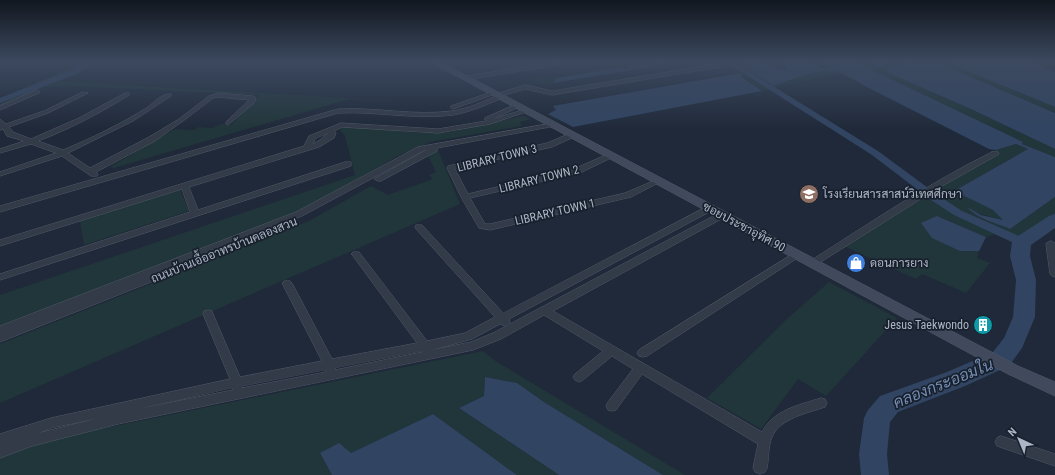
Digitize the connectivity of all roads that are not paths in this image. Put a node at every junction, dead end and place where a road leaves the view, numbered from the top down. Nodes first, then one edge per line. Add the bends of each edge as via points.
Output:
1 (477, 84) edge
2 (606, 84) edge
3 (36, 92) dead end
4 (86, 93) dead end
5 (127, 94) dead end
6 (169, 95) dead end
7 (497, 95) junction
8 (0, 108) edge
9 (522, 108) junction
10 (228, 123) dead end
11 (477, 124) junction
12 (553, 125) junction
13 (1, 126) edge
14 (571, 135) junction
15 (29, 142) junction
16 (0, 151) edge
17 (61, 152) junction
18 (995, 154) dead end
19 (611, 156) junction
20 (348, 164) dead end
21 (0, 174) edge
22 (95, 176) junction
23 (658, 181) junction
24 (184, 186) junction
25 (465, 197) junction
26 (0, 203) edge
27 (710, 208) junction
28 (0, 209) edge
29 (195, 213) junction
30 (722, 215) junction
31 (419, 227) dead end
32 (0, 243) edge
33 (1051, 244) dead end
34 (356, 254) dead end
35 (796, 255) junction
36 (621, 256) junction
37 (813, 263) junction
38 (632, 265) junction
39 (1055, 274) edge
40 (0, 277) edge
41 (287, 283) dead end
42 (72, 306) junction
43 (545, 311) junction
44 (208, 314) dead end
45 (502, 319) junction
46 (511, 328) junction
47 (0, 330) edge
48 (0, 338) edge
49 (428, 350) junction
50 (611, 350) junction
51 (643, 353) dead end
52 (641, 367) junction
53 (330, 369) junction
54 (579, 377) dead end
55 (237, 388) junction
56 (1055, 389) edge
57 (821, 403) dead end
58 (612, 406) dead end
59 (0, 440) edge
60 (765, 441) junction
61 (1001, 442) dead end
62 (0, 452) edge
63 (1055, 460) edge
64 (760, 468) dead end

1 - 7 street, ซอยประชาอุทิศ 90
2 - 7 street via 552,93 519,88
3 - 8 street
4 - 13 street via 46,112
5 - 15 street via 101,110
6 - 17 street via 121,126
7 - 9 street, ซอยประชาอุทิศ 90
7 - 22 street via 473,107 451,113 344,110 328,113 297,120 175,158
9 - 11 street
9 - 11 street via 490,122
9 - 12 street, ซอยประชาอุทิศ 90
10 - 22 street via 252,102 253,98 218,95 211,97 181,120
11 - 24 street via 438,131 341,126 330,130 331,136 323,142
12 - 14 street, ซอยประชาอุทิศ 90
12 - 42 street, ถนนบ้านเอื้ออาทรบ้านคลองสวน via 440,146 315,212
13 - 15 street via 10,134
14 - 19 street, ซอยประชาอุทิศ 90
14 - 25 street, LIBRARY TOWN 3 via 549,145 454,166 451,168
15 - 16 street
15 - 17 street
17 - 21 street
17 - 22 street
18 - 37 street via 932,188
19 - 23 street, ซอยประชาอุทิศ 90
19 - 25 street, LIBRARY TOWN 2 via 579,170
20 - 29 street
22 - 26 street
22 - 28 street
23 - 25 street, LIBRARY TOWN 1 via 628,195 490,227 482,226
23 - 27 street, ซอยประชาอุทิศ 90
24 - 29 street
24 - 32 street
27 - 30 street, ซอยประชาอุทิศ 90
27 - 36 street
29 - 40 street
30 - 35 street, ซอยประชาอุทิศ 90
30 - 38 street
31 - 45 street
33 - 39 street
34 - 49 street
35 - 37 street, ซอยประชาอุทิศ 90
35 - 51 street
36 - 38 street
36 - 45 street
37 - 56 street, ซอยประชาอุทิศ 90 via 1013,370
38 - 43 street
41 - 53 street
42 - 47 street, ถนนบ้านเอื้ออาทรบ้านคลองสวน
42 - 48 street, ถนนบ้านเอื้ออาทรบ้านคลองสวน
43 - 46 street
43 - 50 street
44 - 55 street
45 - 46 street
45 - 49 street via 468,336
46 - 49 street via 473,346
49 - 53 street
50 - 52 street
50 - 54 street
52 - 58 street
52 - 60 street
53 - 55 street
55 - 59 street via 51,423
55 - 62 street via 52,434
57 - 60 street via 777,422 770,429
60 - 64 street
61 - 63 street

